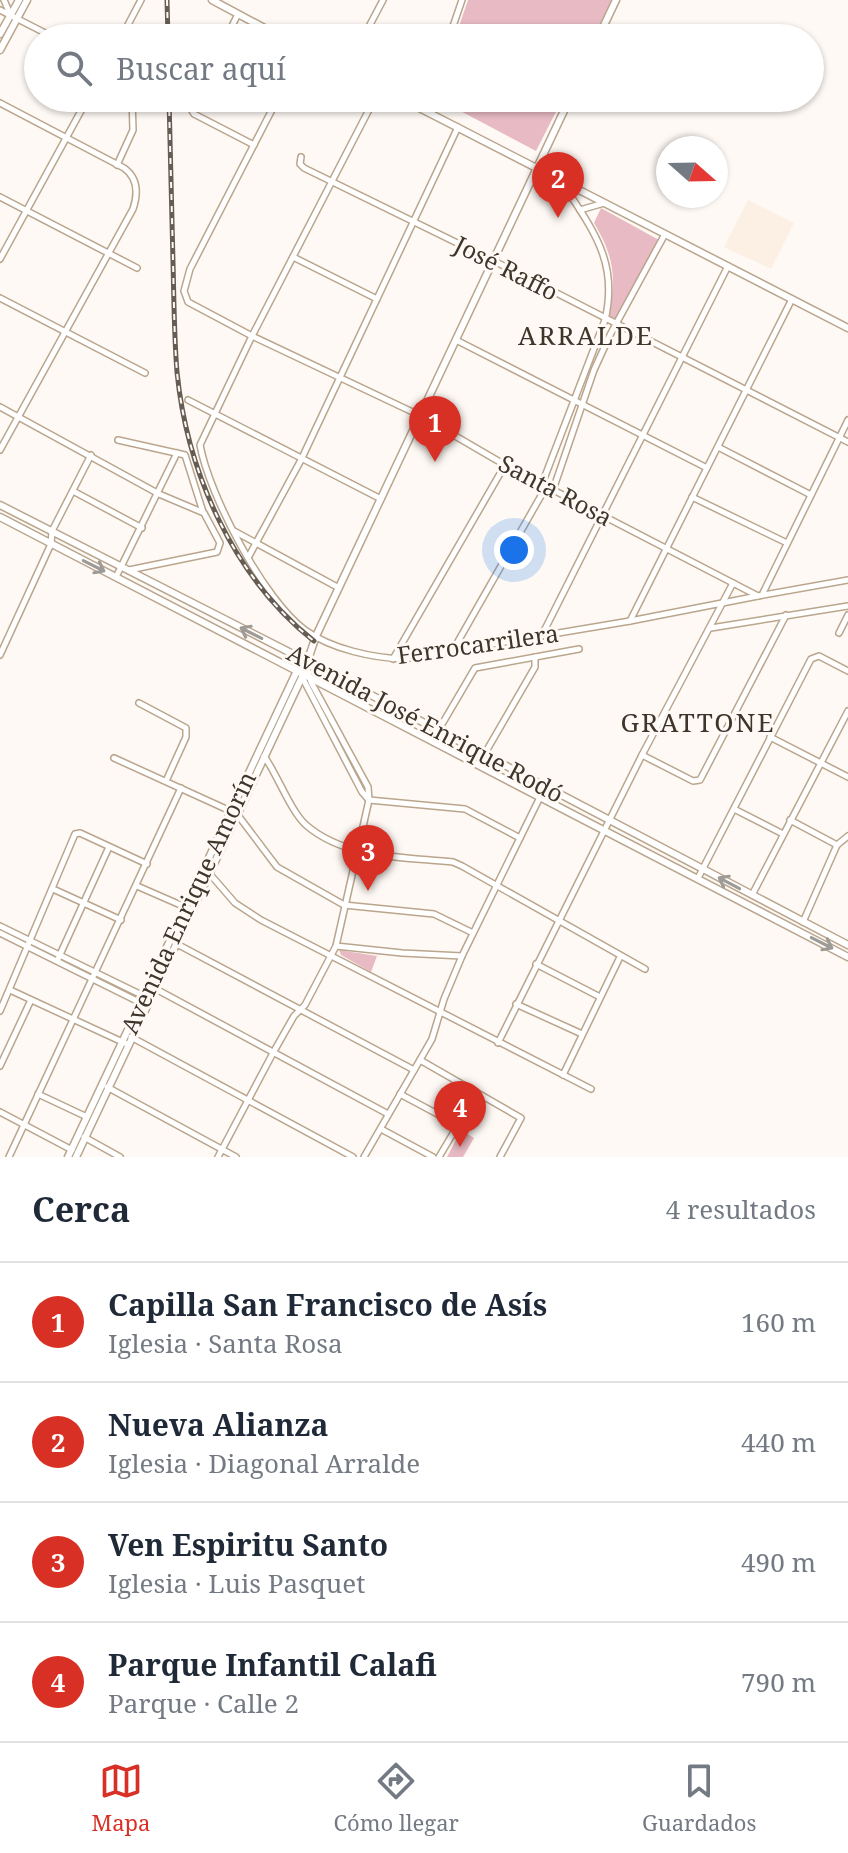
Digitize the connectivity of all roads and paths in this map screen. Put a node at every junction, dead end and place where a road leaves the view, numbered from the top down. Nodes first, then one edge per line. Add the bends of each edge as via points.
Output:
1 (4, 0) edge
2 (23, 0) edge
3 (141, 0) edge
4 (212, 0) edge
5 (383, 0) edge
6 (462, 0) edge
7 (616, 0) edge
8 (0, 10) edge
9 (238, 14) junction
10 (14, 17) junction
11 (28, 24) edge
12 (128, 24) edge
13 (233, 24) edge
14 (257, 24) edge
15 (370, 24) edge
16 (454, 24) edge
17 (605, 24) edge
18 (0, 34) edge
19 (0, 50) edge
20 (0, 103) edge
21 (80, 112) edge
22 (132, 112) edge
23 (191, 112) edge
24 (271, 112) edge
25 (368, 112) edge
26 (429, 112) edge
27 (563, 112) edge
28 (458, 127) junction
29 (66, 138) junction
30 (254, 145) junction
31 (301, 157) dead end
32 (117, 165) junction
33 (537, 168) junction
34 (561, 181) junction
35 (332, 182) junction
36 (0, 197) edge
37 (604, 203) junction
38 (580, 210) junction
39 (26, 211) junction
40 (414, 222) junction
41 (665, 234) junction
42 (108, 253) junction
43 (293, 257) junction
44 (0, 259) edge
45 (494, 261) junction
46 (728, 266) junction
47 (137, 268) dead end
48 (0, 298) edge
49 (377, 299) junction
50 (792, 299) junction
51 (605, 320) junction
52 (616, 325) junction
53 (848, 328) edge
54 (66, 330) junction
55 (252, 336) junction
56 (456, 340) junction
57 (681, 358) junction
58 (145, 373) dead end
59 (341, 376) junction
60 (748, 390) junction
61 (188, 400) dead end
62 (575, 400) junction
63 (582, 404) junction
64 (0, 407) edge
65 (213, 413) junction
66 (421, 416) junction
67 (18, 417) junction
68 (848, 420) edge
69 (641, 435) junction
70 (839, 438) junction
71 (118, 440) dead end
72 (848, 442) edge
73 (718, 447) junction
74 (0, 450) edge
75 (177, 453) junction
76 (91, 455) junction
77 (301, 460) junction
78 (505, 465) junction
79 (707, 468) junction
80 (544, 485) junction
81 (553, 490) junction
82 (73, 491) junction
83 (159, 494) junction
84 (811, 495) junction
85 (692, 497) junction
86 (381, 499) junction
87 (0, 505) edge
88 (204, 513) junction
89 (601, 516) junction
90 (0, 517) edge
91 (142, 528) junction
92 (233, 530) junction
93 (52, 531) junction
94 (256, 542) junction
95 (787, 543) junction
96 (51, 544) junction
97 (666, 550) junction
98 (249, 556) junction
99 (126, 568) junction
100 (116, 577) junction
101 (848, 580) edge
102 (733, 583) junction
103 (339, 588) junction
104 (760, 595) junction
105 (721, 604) junction
106 (847, 605) edge
107 (786, 615) junction
108 (848, 615) edge
109 (630, 621) junction
110 (710, 628) junction
111 (839, 633) dead end
112 (316, 636) junction
113 (541, 637) junction
114 (579, 649) dead end
115 (310, 651) junction
116 (452, 652) junction
117 (0, 655) edge
118 (535, 657) junction
119 (300, 659) junction
120 (393, 659) junction
121 (296, 670) junction
122 (306, 671) junction
123 (848, 671) edge
124 (139, 703) dead end
125 (848, 711) edge
126 (438, 731) junction
127 (770, 737) junction
128 (484, 755) junction
129 (642, 755) junction
130 (262, 756) junction
131 (114, 758) dead end
132 (820, 762) junction
133 (848, 777) edge
134 (166, 781) junction
135 (545, 787) junction
136 (181, 788) junction
137 (540, 797) junction
138 (369, 800) junction
139 (734, 809) junction
140 (235, 813) junction
141 (609, 820) junction
142 (790, 820) junction
143 (604, 830) junction
144 (783, 834) junction
145 (848, 836) edge
146 (520, 838) junction
147 (837, 845) junction
148 (109, 847) junction
149 (357, 850) junction
150 (147, 864) junction
151 (703, 869) junction
152 (207, 872) junction
153 (698, 878) junction
154 (137, 886) junction
155 (496, 887) junction
156 (52, 889) junction
157 (752, 895) junction
158 (84, 903) junction
159 (344, 905) junction
160 (190, 909) junction
161 (784, 911) junction
162 (121, 920) junction
163 (557, 921) junction
164 (780, 921) junction
165 (803, 922) junction
166 (0, 926) edge
167 (0, 933) edge
168 (473, 933) junction
169 (174, 942) junction
170 (29, 944) junction
171 (848, 945) edge
172 (336, 946) junction
173 (462, 956) junction
174 (620, 957) junction
175 (848, 957) edge
176 (330, 958) junction
177 (58, 959) junction
178 (536, 964) junction
179 (645, 969) dead end
180 (94, 976) junction
181 (153, 987) junction
182 (10, 990) junction
183 (600, 997) junction
184 (31, 1000) junction
185 (146, 1001) junction
186 (516, 1004) junction
187 (300, 1010) junction
188 (0, 1011) edge
189 (439, 1013) junction
190 (74, 1020) junction
191 (582, 1034) junction
192 (130, 1036) junction
193 (498, 1043) junction
194 (126, 1044) junction
195 (273, 1053) junction
196 (420, 1060) junction
197 (0, 1066) edge
198 (414, 1070) junction
199 (563, 1075) junction
200 (105, 1086) junction
201 (591, 1089) dead end
202 (477, 1093) junction
203 (38, 1094) junction
204 (400, 1094) junction
205 (249, 1100) junction
206 (0, 1112) edge
207 (388, 1114) junction
208 (87, 1117) junction
209 (24, 1124) junction
210 (458, 1125) junction
211 (380, 1129) junction
212 (82, 1136) junction
213 (222, 1149) junction
214 (72, 1155) edge
215 (9, 1157) edge
216 (120, 1157) edge
217 (218, 1157) edge
218 (236, 1157) edge
219 (353, 1157) edge
220 (364, 1157) edge
221 (433, 1157) edge
222 (439, 1157) edge
223 (500, 1157) edge

1 - 10 street
2 - 10 street
3 - 12 street
4 - 9 street
5 - 15 street
6 - 16 street
7 - 17 street
8 - 10 street
9 - 13 street
9 - 14 street
10 - 11 street
10 - 18 street
10 - 19 street
20 - 29 street
21 - 29 street
22 - 32 street via 133,130
23 - 30 street
24 - 30 street
25 - 35 street, Ferrocarrilera
26 - 28 street
27 - 33 street, Avenida Enrique Amorín
28 - 33 street
28 - 40 street
29 - 32 street
29 - 39 street
30 - 55 street, Santa Rosa via 190,269 184,291 194,306
31 - 35 street, José Raffo via 304,168
32 - 42 street via 134,177 136,195
33 - 34 street
33 - 45 street, Avenida Enrique Amorín
34 - 37 street
34 - 38 street
35 - 40 street, José Raffo
35 - 43 street, Ferrocarrilera
36 - 39 street
37 - 38 street
37 - 41 street
38 - 51 street via 600,245 611,284
39 - 42 street
39 - 44 street
40 - 45 street, José Raffo
40 - 49 street
41 - 46 street
41 - 52 street
42 - 47 street
42 - 54 street
43 - 49 street
43 - 55 street, Ferrocarrilera
45 - 51 street, José Raffo
45 - 56 street, Avenida Enrique Amorín
46 - 50 street
46 - 57 street
48 - 54 street
49 - 59 street
50 - 53 street
50 - 60 street
51 - 52 street, José Raffo
51 - 62 street
52 - 57 street, José Raffo
52 - 63 street
54 - 58 street
54 - 67 street
55 - 59 street, Santa Rosa
55 - 65 street, Ferrocarrilera
56 - 62 street
56 - 66 street, Avenida Enrique Amorín
57 - 60 street, José Raffo
57 - 69 street
59 - 66 street, Santa Rosa
59 - 77 street
60 - 70 street, José Raffo
60 - 73 street
61 - 65 street
62 - 63 street
62 - 80 street
63 - 69 street
63 - 81 street
64 - 67 street
65 - 77 street
65 - 92 street, Ferrocarrilera via 200,445
66 - 78 street, Santa Rosa
66 - 86 street, Avenida Enrique Amorín
67 - 74 street
67 - 76 street
68 - 70 street
69 - 79 street
69 - 89 street
70 - 72 street, José Raffo
70 - 84 street
71 - 75 street
73 - 79 street
73 - 84 street
75 - 83 street
75 - 88 street via 185,455
76 - 82 street
76 - 83 street
77 - 86 street
77 - 94 street
78 - 80 street, Santa Rosa
78 - 120 street
79 - 85 street
80 - 81 street, Santa Rosa
80 - 116 street
81 - 89 street, Santa Rosa
82 - 91 street
82 - 93 street
83 - 88 street
83 - 91 street
84 - 95 street
85 - 95 street
85 - 97 street
86 - 103 street, Avenida Enrique Amorín
87 - 93 street, Avenida José Enrique Rodó
88 - 99 street via 220,543 217,552
89 - 97 street, Santa Rosa
89 - 113 street
90 - 96 street, Avenida José Enrique Rodó
91 - 99 street
92 - 94 street
92 - 98 street, Ferrocarrilera
93 - 96 street
93 - 99 street, Avenida José Enrique Rodó
94 - 98 street
94 - 103 street
95 - 104 street
96 -> 100 street, Avenida José Enrique Rodó
96 - 117 street
97 - 102 street, Santa Rosa
97 - 109 street
98 - 112 street, Ferrocarrilera via 289,614
99 - 100 street
119 -> 99 street, Avenida José Enrique Rodó
100 - 121 street, Avenida José Enrique Rodó
101 - 104 street, Ferrocarrilera
102 - 104 street, Santa Rosa
102 - 105 street
103 - 112 street, Avenida Enrique Amorín
104 - 105 street, Ferrocarrilera
105 - 109 street, Ferrocarrilera
105 - 110 street
106 - 107 street
107 - 110 street
107 - 129 street via 700,780
108 - 111 street
109 - 113 street, Ferrocarrilera
110 - 129 street
112 - 115 street, Avenida Enrique Amorín
112 - 120 street, Ferrocarrilera
113 - 116 street, Ferrocarrilera
114 - 118 street
115 - 119 street, Avenida Enrique Amorín
115 - 122 street, Avenida Enrique Amorín
116 - 120 street, Ferrocarrilera
118 - 126 street via 475,668
118 - 128 street via 535,667
119 - 121 street, Avenida Enrique Amorín
119 - 122 street, Avenida José Enrique Rodó
121 - 122 street, Avenida José Enrique Rodó
121 - 130 street, Avenida Enrique Amorín
122 - 126 street, Avenida José Enrique Rodó
122 - 130 street, Avenida Enrique Amorín
122 - 137 street, Avenida José Enrique Rodó
122 - 138 street via 368,787
123 - 127 street via 815,656
124 - 134 street via 186,728
125 - 132 street
126 - 128 street, Avenida José Enrique Rodó
127 - 132 street
127 - 139 street
128 - 135 street, Avenida José Enrique Rodó
129 - 141 street
130 - 140 street, Avenida Enrique Amorín
130 - 149 street via 305,824
131 - 134 street
132 - 133 street
132 - 142 street
134 - 136 street
135 - 137 street
135 - 141 street, Avenida José Enrique Rodó
136 - 140 street
136 - 150 street
137 - 143 street, Avenida José Enrique Rodó
137 - 146 street
138 - 146 street via 470,810
138 - 149 street
139 - 144 street
139 - 151 street
140 - 152 street, Avenida Enrique Amorín
140 - 159 street via 277,867
141 - 143 street
141 - 151 street, Avenida José Enrique Rodó
142 - 144 street
142 - 147 street
143 - 153 street, Avenida José Enrique Rodó
143 - 163 street
144 - 157 street
145 - 147 street
146 - 155 street
147 - 165 street
148 - 150 street
148 - 156 street via 75,834
148 - 158 street
149 - 155 street via 453,862
149 - 159 street
150 - 154 street
151 - 153 street
157 -> 151 street, Avenida José Enrique Rodó
152 - 160 street, Avenida Enrique Amorín
152 - 176 street via 243,909
153 - 164 street, Avenida José Enrique Rodó
154 - 160 street
154 - 162 street
155 - 163 street
155 - 168 street
156 - 158 street
156 - 170 street
157 - 161 street, Avenida José Enrique Rodó
158 - 162 street
158 - 177 street
159 - 168 street via 439,915
159 - 172 street
160 - 169 street, Avenida Enrique Amorín
161 - 164 street
161 - 165 street, Avenida José Enrique Rodó
162 - 180 street
163 - 174 street
163 - 178 street
164 -> 175 street, Avenida José Enrique Rodó
165 - 171 street, Avenida José Enrique Rodó
166 - 170 street
167 - 170 street
168 - 173 street
169 - 181 street, Avenida Enrique Amorín
169 - 187 street
170 - 177 street
170 - 182 street
172 - 173 street
172 - 176 street
173 - 189 street
174 - 179 street
174 - 183 street
176 - 187 street
176 - 189 street
177 - 180 street
178 - 183 street
178 - 186 street
180 - 185 street
180 - 190 street
181 - 185 street, Avenida Enrique Amorín
181 - 195 street
182 - 184 street
182 - 188 street
183 - 191 street
184 - 190 street
184 - 197 street
185 - 192 street, Avenida Enrique Amorín
186 - 191 street
186 - 193 street
187 - 195 street
187 - 198 street
189 - 193 street
189 - 196 street
190 - 194 street
190 - 203 street
191 - 199 street
192 - 194 street, Avenida Enrique Amorín
192 - 205 street
193 - 199 street
194 - 200 street, Avenida Enrique Amorín
195 - 205 street
195 - 207 street
196 - 198 street
196 - 202 street
198 - 204 street
199 - 201 street
200 - 208 street, Avenida Enrique Amorín
200 - 212 street, Avenida Enrique Amorín
200 - 213 street
202 - 210 street
202 - 223 street via 521,1118
203 - 208 street
203 - 209 street
204 - 207 street
204 - 210 street
205 - 213 street
205 - 219 street
206 - 209 street
207 - 211 street
208 - 212 street, Avenida Enrique Amorín
209 - 214 street
209 - 215 street
210 - 222 street
211 - 220 street
211 - 221 street
212 - 214 street, Avenida Enrique Amorín
212 - 216 street
213 - 217 street
213 - 218 street

